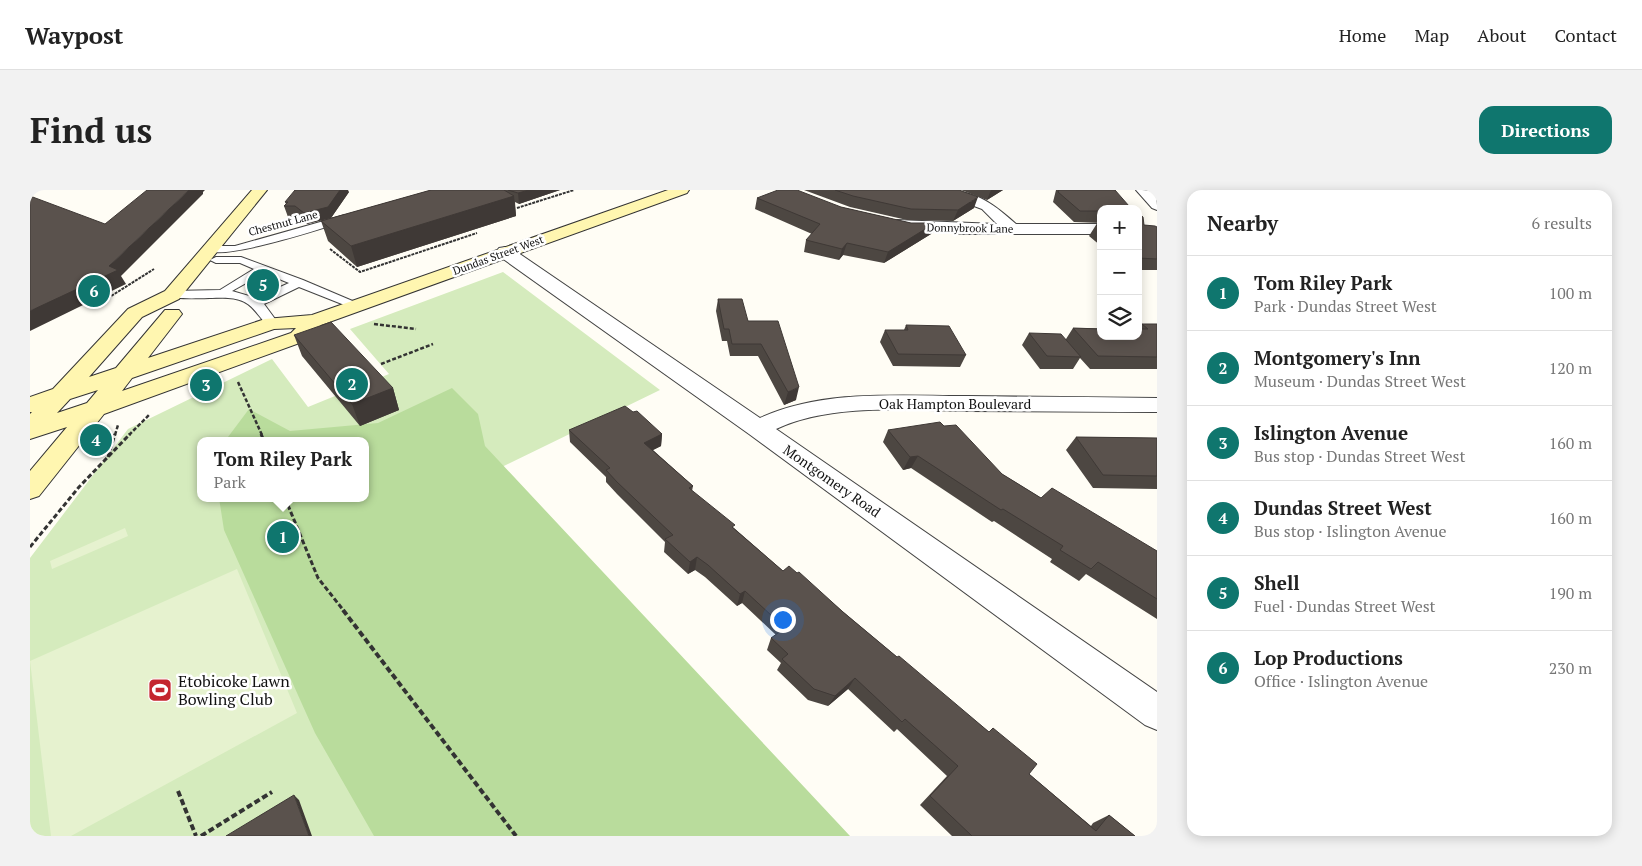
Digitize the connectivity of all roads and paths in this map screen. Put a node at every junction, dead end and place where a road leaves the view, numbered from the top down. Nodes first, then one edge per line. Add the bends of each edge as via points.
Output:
1 (260, 190) edge
2 (574, 190) edge
3 (680, 190) edge
4 (944, 190) edge
5 (1142, 190) edge
6 (556, 196) junction
7 (563, 200) dead end
8 (1157, 205) edge
9 (517, 208) edge
10 (355, 216) edge
11 (884, 223) edge
12 (471, 229) edge
13 (1012, 229) junction
14 (1097, 229) edge
15 (330, 249) edge
16 (408, 250) edge
17 (505, 252) junction
18 (415, 254) junction
19 (205, 255) junction
20 (411, 256) junction
21 (417, 260) dead end
22 (154, 269) dead end
23 (262, 269) junction
24 (299, 282) junction
25 (253, 290) dead end
26 (221, 295) junction
27 (240, 297) junction
28 (256, 303) junction
29 (99, 304) dead end
30 (172, 304) junction
31 (356, 305) junction
32 (314, 320) junction
33 (272, 323) junction
34 (372, 323) dead end
35 (416, 329) dead end
36 (219, 341) junction
37 (434, 344) dead end
38 (382, 364) dead end
39 (121, 374) junction
40 (234, 377) dead end
41 (60, 394) junction
42 (30, 405) edge
43 (1157, 405) edge
44 (105, 412) junction
45 (151, 412) dead end
46 (758, 428) junction
47 (30, 430) edge
48 (262, 437) edge
49 (108, 458) junction
50 (30, 490) edge
51 (287, 502) edge
52 (30, 547) edge
53 (1157, 713) edge
54 (178, 791) dead end
55 (272, 792) dead end
56 (196, 836) edge
57 (201, 836) edge
58 (516, 836) edge

1 - 19 main road
2 - 6 path
3 - 17 main road, Dundas Street West
4 - 13 street via 987,206
5 - 8 street
6 - 7 path
6 - 9 path
10 - 19 lane, Chestnut Lane
11 - 13 street, Donnybrook Lane via 928,228
12 - 18 path via 478,234
13 - 14 street, Donnybrook Lane
15 - 20 path via 360,272
16 - 18 path
17 - 31 main road, Dundas Street West
17 - 46 street, Montgomery Road
18 - 20 path
19 - 23 lane via 241,260
19 - 30 main road
20 - 21 path
22 - 29 path
23 - 24 lane via 274,277
23 - 26 lane
24 - 28 lane
24 - 31 lane
25 - 27 lane
26 - 27 lane
26 - 30 lane
27 - 28 lane
28 - 33 lane
30 - 36 main road via 176,330 181,336
30 - 39 main road
30 - 41 main road via 135,313
31 - 32 main road, Dundas Street West
32 - 33 main road, Dundas Street West
32 - 44 main road, Dundas Street West via 298,337
33 - 36 main road, Dundas Street West
34 - 35 path
36 - 39 main road, Dundas Street West
37 - 38 path
39 - 41 main road, Dundas Street West
39 - 44 main road
40 - 48 path via 244,392
41 - 42 main road, Dundas Street West
41 - 47 main road
43 - 46 street, Oak Hampton Boulevard via 829,405 784,416
44 - 47 main road, Dundas Street West
44 - 49 path via 118,426
44 - 50 main road
45 - 49 path
46 - 53 street, Montgomery Road
49 - 52 path via 79,487
51 - 58 path via 318,578
54 - 56 path
55 - 57 path

